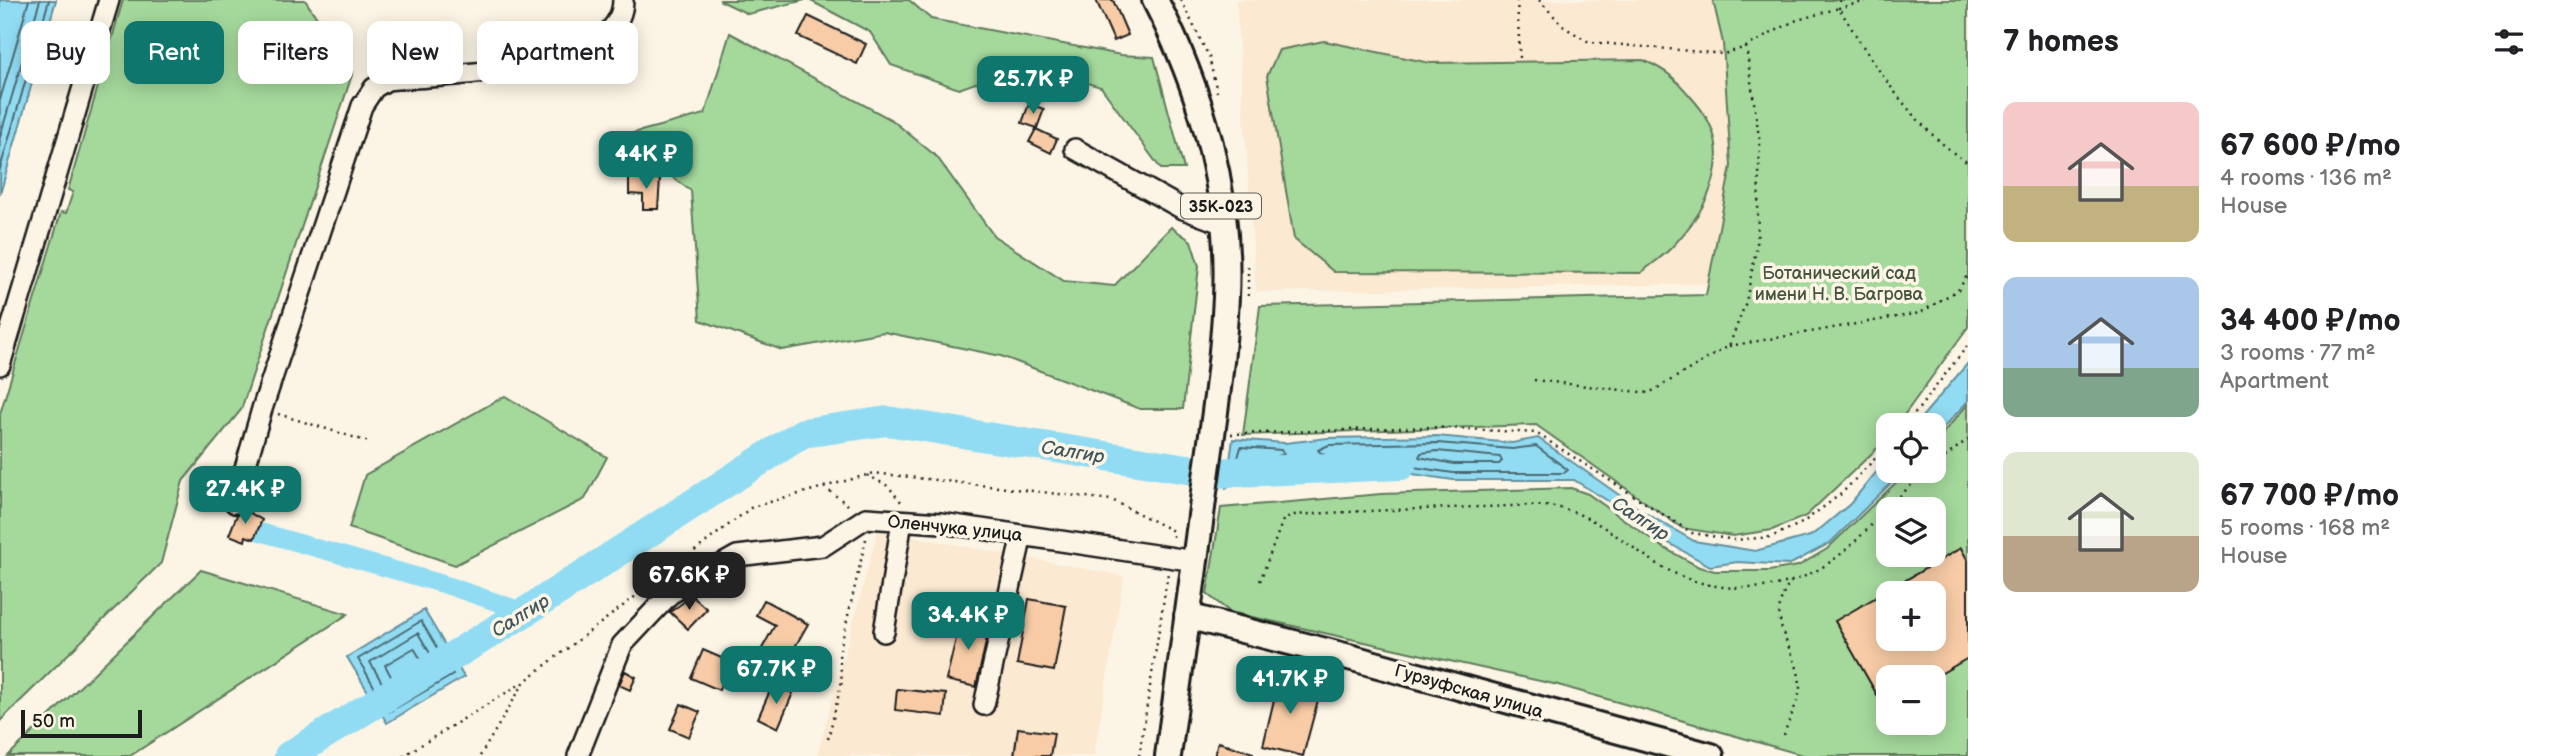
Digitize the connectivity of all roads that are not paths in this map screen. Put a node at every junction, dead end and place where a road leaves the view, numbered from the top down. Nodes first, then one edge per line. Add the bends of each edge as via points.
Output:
1 (109, 0) edge
2 (623, 0) edge
3 (1156, 0) edge
4 (1075, 149) dead end
5 (1224, 224) junction
6 (0, 365) edge
7 (235, 503) dead end
8 (902, 521) junction
9 (1022, 535) junction
10 (1183, 559) junction
11 (1187, 616) junction
12 (884, 632) dead end
13 (984, 705) dead end
14 (578, 756) edge
15 (1168, 756) edge
16 (1711, 756) edge

1 - 6 lane
2 - 7 lane via 623,11 609,32 585,48 523,68 387,80 374,88 362,106
3 - 5 main road, 35К-023 via 1205,118
4 - 5 lane via 1181,208
5 - 10 main road, 35К-023 via 1222,429
8 - 9 lane, Оленчука улица
8 - 12 lane
8 - 14 lane, Оленчука улица via 866,519 823,546 737,556 670,594 622,645
9 - 10 lane, Оленчука улица
9 - 13 lane
10 - 11 main road, 35К-023
11 - 15 main road, 35К-023
11 - 16 main road, Гурзуфская улица

